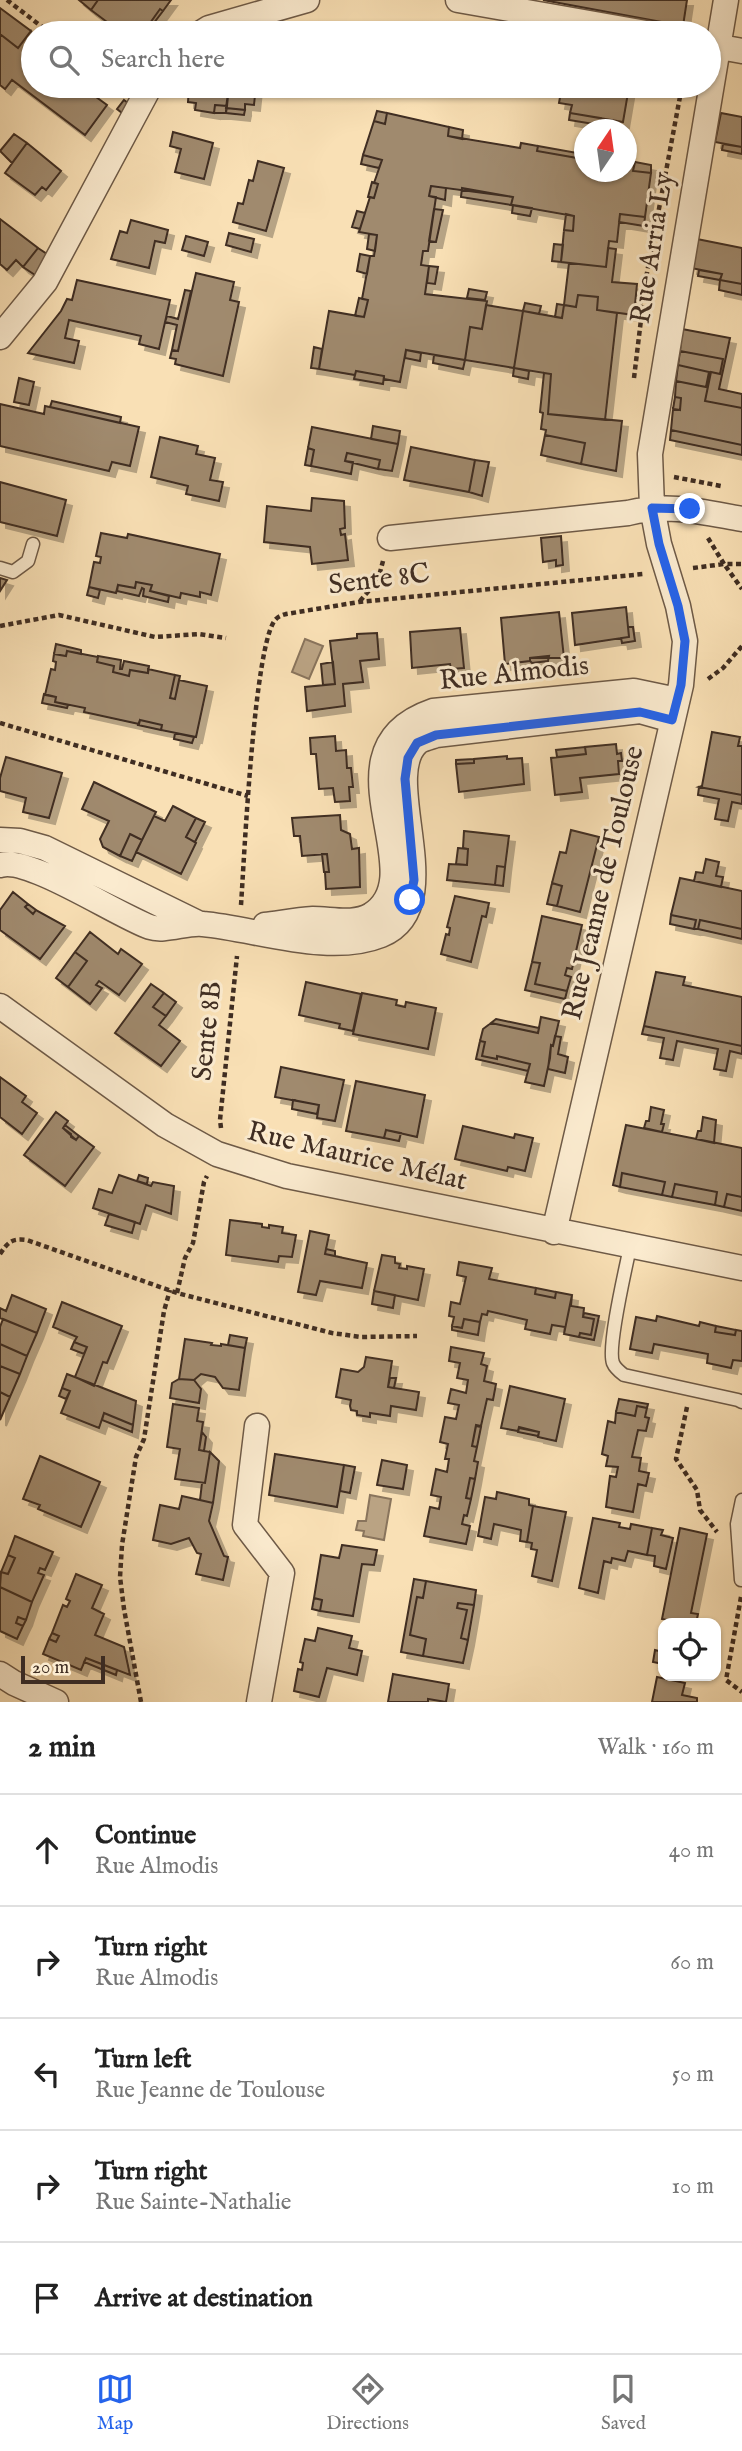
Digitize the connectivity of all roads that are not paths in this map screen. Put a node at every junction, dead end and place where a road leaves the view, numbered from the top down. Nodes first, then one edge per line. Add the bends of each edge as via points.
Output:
1 (307, 0) edge
2 (458, 0) edge
3 (726, 0) edge
4 (231, 21) edge
5 (578, 21) edge
6 (720, 21) edge
7 (721, 47) edge
8 (742, 51) edge
9 (144, 98) edge
10 (705, 98) edge
11 (0, 337) edge
12 (652, 508) junction
13 (742, 519) edge
14 (390, 538) road end
15 (33, 544) dead end
16 (0, 568) edge
17 (677, 702) junction
18 (0, 840) edge
19 (0, 865) edge
20 (199, 923) junction
21 (0, 1006) edge
22 (554, 1232) junction
23 (630, 1247) junction
24 (742, 1268) edge
25 (742, 1402) edge
26 (257, 1426) dead end
27 (742, 1500) edge
28 (741, 1580) edge
29 (0, 1674) edge
30 (56, 1702) edge
31 (259, 1702) edge

1 - 4 street
2 - 5 street
3 - 6 street, Rue Arria Ly
7 - 8 street
9 - 11 street via 45,282
10 - 12 street, Rue Arria Ly via 650,454
12 - 13 street via 690,509
12 - 14 street
12 - 17 street, Rue Jeanne de Toulouse via 685,641
15 - 16 lane via 28,561 13,572
17 - 20 street, Rue Almodis via 640,712 436,735 417,743 408,758 405,779 414,880 400,921 384,934 356,942 311,941
17 - 22 street, Rue Jeanne de Toulouse
18 - 20 street, Rue Almodis via 45,848
19 - 20 street, Rue Almodis via 31,869 153,928
21 - 22 street, Rue Maurice Mélat via 165,1125 217,1154 287,1177
22 - 23 street, Rue Maurice Mélat
23 - 24 street, Rue Maurice Mélat
23 - 25 lane via 611,1355 614,1365 624,1375
26 - 31 street via 245,1525 282,1573
27 - 28 lane via 737,1524
29 - 30 street

